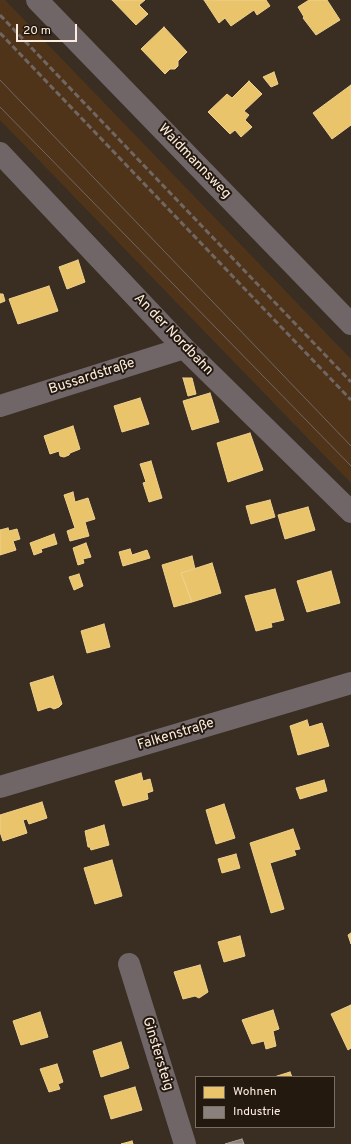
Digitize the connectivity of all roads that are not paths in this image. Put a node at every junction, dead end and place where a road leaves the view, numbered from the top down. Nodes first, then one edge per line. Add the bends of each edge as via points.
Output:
1 (37, 0) edge
2 (2, 157) edge
3 (351, 324) edge
4 (184, 348) junction
5 (0, 406) edge
6 (351, 512) edge
7 (351, 683) edge
8 (0, 787) edge
9 (129, 964) dead end
10 (185, 1144) edge

1 - 3 street, Waidmannsweg
2 - 4 street, An der Nordbahn
4 - 5 street, Bussardstraße
4 - 6 street, An der Nordbahn
7 - 8 street, Falkenstraße
9 - 10 street, Ginstersteig

